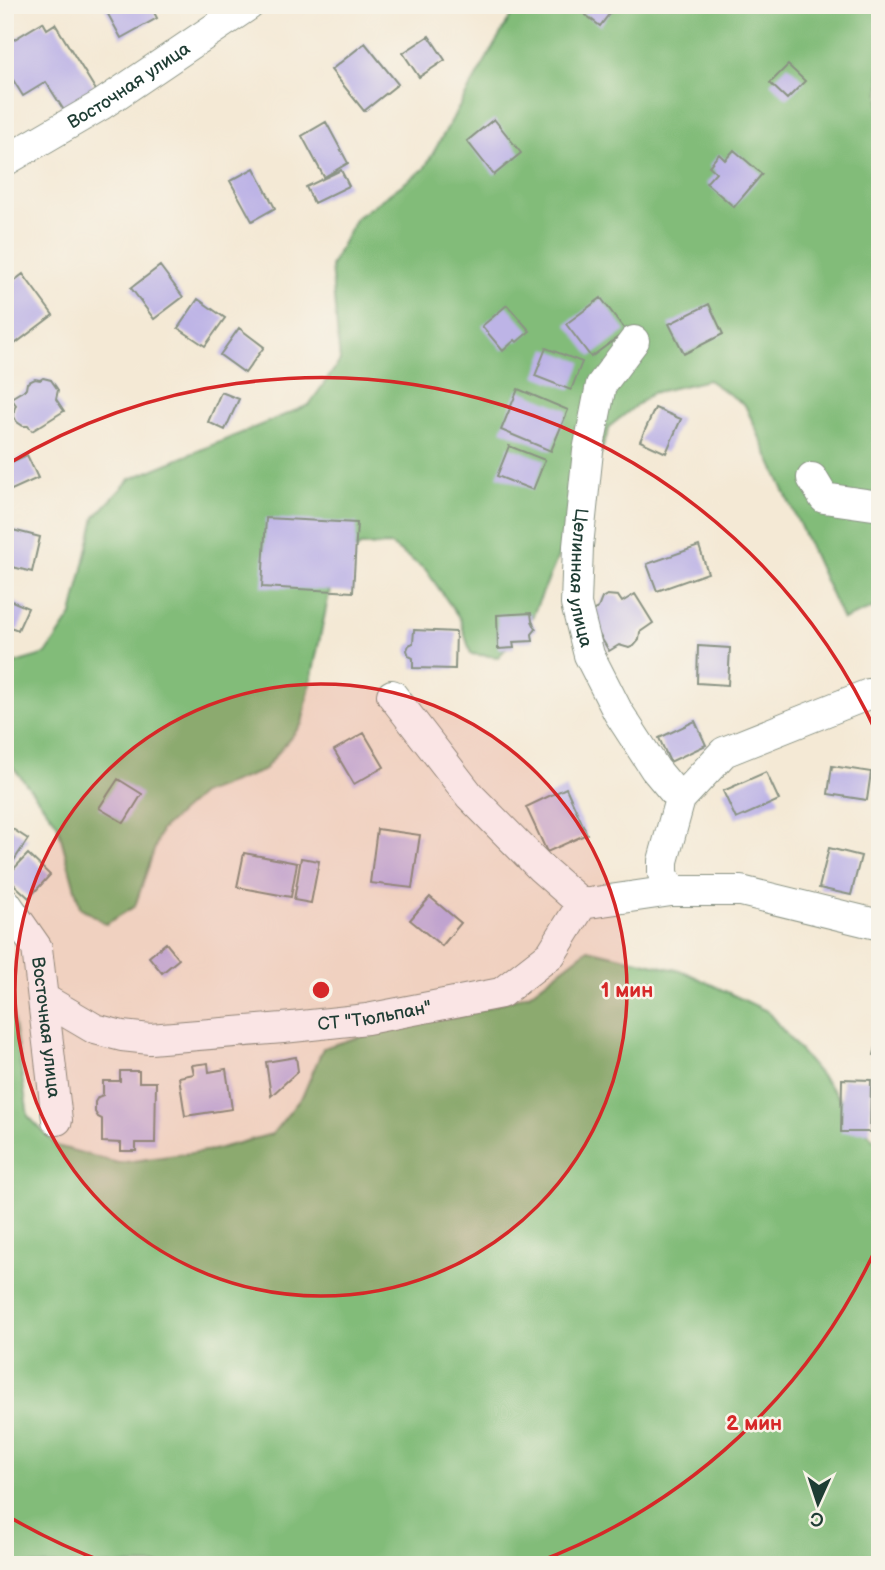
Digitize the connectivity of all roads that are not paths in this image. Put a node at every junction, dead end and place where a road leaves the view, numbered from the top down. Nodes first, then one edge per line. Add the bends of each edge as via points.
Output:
1 (248, 5) edge
2 (5, 161) edge
3 (634, 341) dead end
4 (813, 478) dead end
5 (880, 506) edge
6 (880, 692) edge
7 (392, 695) dead end
8 (680, 799) junction
9 (671, 891) junction
10 (5, 902) edge
11 (582, 904) junction
12 (880, 925) edge
13 (44, 999) junction
14 (57, 1120) dead end

1 - 2 street, Восточная улица via 102,106
3 - 8 street, Целинная улица via 601,385 588,451 576,604 589,655 618,712
4 - 5 street via 824,498
6 - 8 street via 724,752
7 - 11 street via 470,796
8 - 9 street via 663,860
9 - 11 street
9 - 12 street via 741,891
10 - 13 street, Восточная улица via 37,948
11 - 13 street, СТ "Тюльпан" via 551,954 501,993 368,1019 150,1039 95,1029
13 - 14 street, Восточная улица

